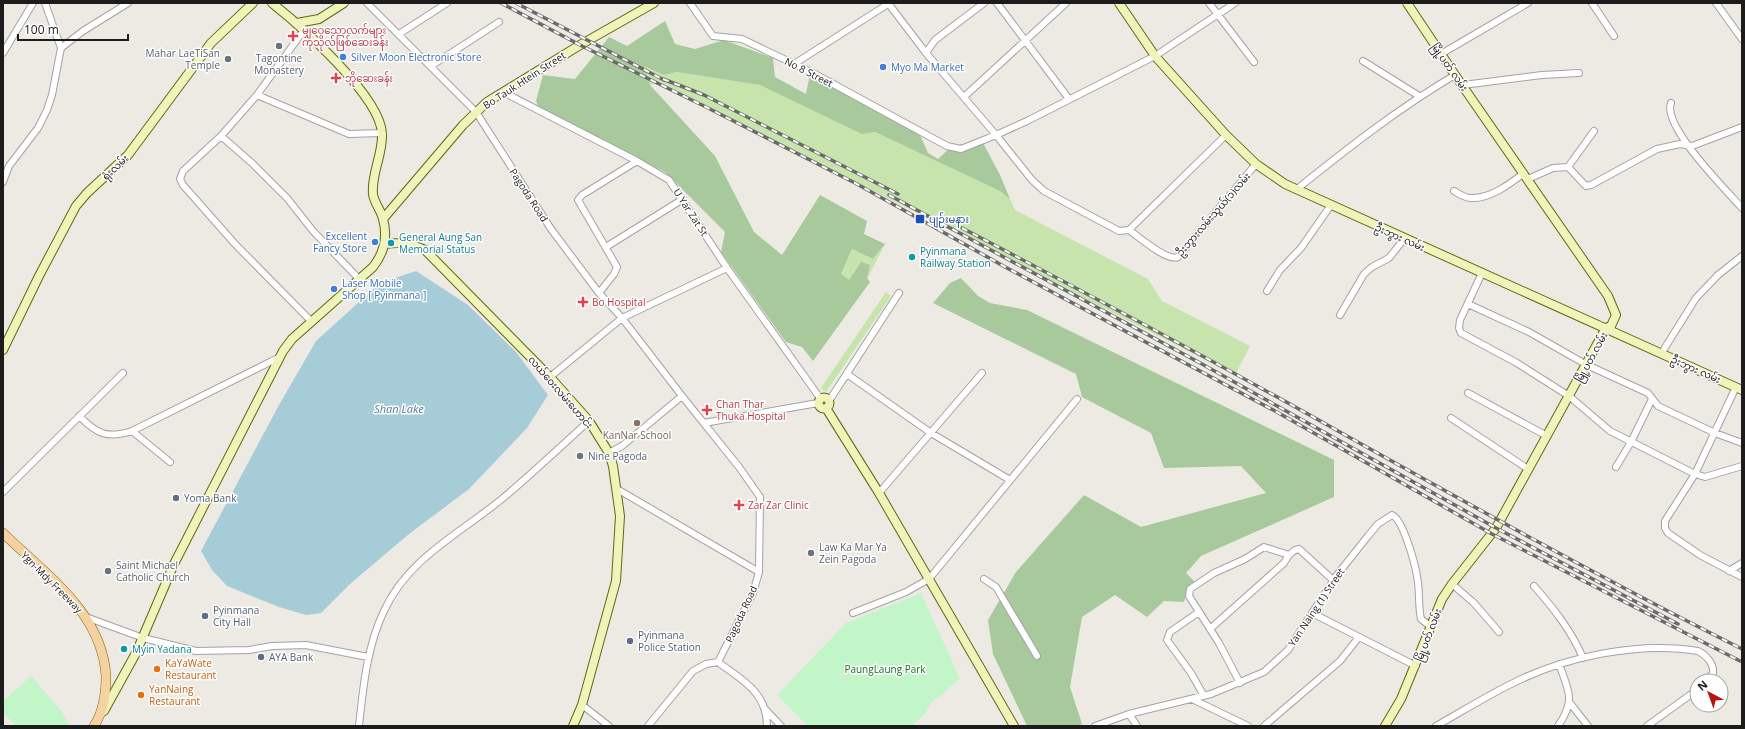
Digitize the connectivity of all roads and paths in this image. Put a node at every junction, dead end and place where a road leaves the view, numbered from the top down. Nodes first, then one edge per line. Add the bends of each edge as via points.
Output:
1 (34, 3) edge
2 (45, 3) edge
3 (128, 3) edge
4 (253, 3) edge
5 (272, 3) edge
6 (344, 3) edge
7 (367, 3) edge
8 (447, 3) edge
9 (654, 3) edge
10 (690, 3) edge
11 (997, 3) edge
12 (1066, 3) edge
13 (1119, 3) edge
14 (1209, 3) edge
15 (1236, 3) edge
16 (1528, 3) edge
17 (1592, 3) edge
18 (1716, 3) edge
19 (888, 4) edge
20 (981, 4) edge
21 (1411, 4) edge
22 (1219, 15) junction
23 (498, 22) dead end
24 (297, 23) junction
25 (304, 30) junction
26 (399, 34) junction
27 (1614, 36) dead end
28 (1025, 39) junction
29 (1742, 39) edge
30 (62, 48) junction
31 (3, 53) edge
32 (926, 53) junction
33 (1441, 54) junction
34 (1155, 56) junction
35 (1363, 61) dead end
36 (1254, 62) dead end
37 (794, 64) junction
38 (431, 66) junction
39 (1579, 73) dead end
40 (1455, 75) junction
41 (1463, 85) junction
42 (503, 92) junction
43 (257, 95) junction
44 (1419, 96) junction
45 (964, 97) junction
46 (1069, 99) junction
47 (1671, 103) dead end
48 (476, 112) junction
49 (1742, 127) edge
50 (1594, 132) dead end
51 (382, 133) junction
52 (996, 135) junction
53 (1226, 135) junction
54 (221, 136) junction
55 (1686, 145) junction
56 (637, 161) junction
57 (1256, 164) junction
58 (1568, 167) junction
59 (1526, 176) junction
60 (3, 182) edge
61 (1297, 189) junction
62 (1454, 191) dead end
63 (683, 199) junction
64 (1331, 205) junction
65 (1742, 208) edge
66 (383, 219) junction
67 (1129, 230) junction
68 (1404, 239) junction
69 (385, 244) junction
70 (606, 247) junction
71 (1742, 256) edge
72 (727, 268) junction
73 (1482, 273) junction
74 (360, 280) junction
75 (1267, 291) dead end
76 (600, 293) junction
77 (899, 293) dead end
78 (1468, 304) junction
79 (1340, 315) dead end
80 (622, 318) junction
81 (312, 322) junction
82 (1606, 328) junction
83 (3, 350) edge
84 (1661, 354) junction
85 (278, 358) junction
86 (1587, 365) junction
87 (123, 373) dead end
88 (982, 373) dead end
89 (847, 374) junction
90 (550, 377) junction
91 (1739, 388) edge
92 (1468, 393) dead end
93 (682, 396) junction
94 (1569, 396) junction
95 (1077, 399) dead end
96 (1652, 399) junction
97 (819, 401) junction
98 (828, 405) junction
99 (79, 416) junction
100 (1451, 418) dead end
101 (589, 421) junction
102 (704, 423) junction
103 (132, 431) junction
104 (931, 433) junction
105 (1715, 433) junction
106 (1547, 436) junction
107 (1631, 442) junction
108 (1742, 443) edge
109 (609, 453) junction
110 (170, 462) dead end
111 (1742, 466) edge
112 (1616, 467) dead end
113 (1528, 469) junction
114 (1694, 474) junction
115 (1010, 480) junction
116 (617, 489) junction
117 (3, 492) edge
118 (879, 494) junction
119 (3, 533) edge
120 (1289, 555) junction
121 (1742, 563) edge
122 (759, 572) junction
123 (1729, 572) junction
124 (1742, 578) edge
125 (929, 579) junction
126 (984, 579) dead end
127 (1333, 580) junction
128 (1452, 584) junction
129 (1534, 586) dead end
130 (1199, 612) junction
131 (854, 613) dead end
132 (1312, 614) junction
133 (86, 617) junction
134 (1430, 626) junction
135 (1210, 629) junction
136 (1499, 632) dead end
137 (1359, 637) junction
138 (143, 638) junction
139 (1037, 656) dead end
140 (368, 657) junction
141 (1583, 658) junction
142 (718, 662) junction
143 (1559, 664) junction
144 (1416, 666) junction
145 (1713, 673) edge
146 (1240, 683) junction
147 (1204, 696) junction
148 (1689, 696) edge
149 (1192, 699) junction
150 (1570, 703) junction
151 (582, 705) junction
152 (764, 707) junction
153 (1129, 714) junction
154 (100, 717) junction
155 (94, 726) edge
156 (359, 726) edge
157 (572, 726) edge
158 (609, 726) edge
159 (648, 726) edge
160 (767, 726) edge
161 (781, 726) edge
162 (1014, 726) edge
163 (1095, 726) edge
164 (1137, 726) edge
165 (1248, 726) edge
166 (1264, 726) edge
167 (1385, 726) edge
168 (1436, 726) edge
169 (1558, 726) edge
170 (1588, 726) edge
171 (1647, 726) edge

1 - 31 street
2 - 30 street
3 - 30 street via 83,31
4 - 83 street, ရုံးလမ်း via 211,43 128,155 76,206
5 - 24 street
6 - 24 street via 319,19
7 - 26 street, Pagoda Road
8 - 26 street
9 - 42 street, Bo Tauk Htein Street
10 - 37 street, No 8 Street via 713,36 742,39
11 - 28 street
12 - 28 street
13 - 34 street, ဦးဘွား လမ်း
14 - 22 street
15 - 22 street, No 8 Street
16 - 33 street
17 - 27 street
18 - 29 street
19 - 32 street
19 - 37 street
20 - 32 street via 935,40
21 - 33 street, မြို့ပတ် လမ်း
22 - 34 street, No 8 Street
22 - 36 street
23 - 38 street
24 - 25 street
25 - 43 street
25 - 51 street via 358,87 379,120
26 - 38 street, Pagoda Road
28 - 45 street
28 - 46 street
30 - 60 street via 47,110 38,128 9,166
32 - 45 street
33 - 40 street, မြို့ပတ် လမ်း
34 - 46 street, No 8 Street
34 - 53 street, ဦးဘွား လမ်း
35 - 44 street
37 - 52 street, No 8 Street via 948,146 961,149
38 - 48 street, Pagoda Road
39 - 41 street
40 - 41 street, မြို့ပတ် လမ်း
40 - 44 street
41 - 59 street, မြို့ပတ် လမ်း
42 - 48 street, Bo Tauk Htein Street
42 - 56 street, U Yar Zat St
43 - 51 street via 349,134
43 - 54 street
44 - 61 street via 1356,141
45 - 52 street
46 - 52 street, No 8 Street
47 - 55 street via 1670,112
48 - 66 street, Bo Tauk Htein Street
48 - 76 street, Pagoda Road via 551,229
49 - 55 street via 1692,146
50 - 58 street
51 - 66 street via 373,193
52 - 67 street via 1035,184 1044,191 1119,231
53 - 57 street, ဦးဘွား လမ်း
53 - 67 street
54 - 74 street via 287,198 313,231
54 - 81 street via 183,171 180,179 235,244
55 - 58 street via 1680,144 1657,150 1586,186
55 - 65 street
56 - 63 street, U Yar Zat St via 669,180
56 - 70 street via 579,198
57 - 61 street, ဦးဘွား လမ်း
57 - 67 street, ဦးဘွားလမ်းသွယ်(၁)လမ်း via 1178,257 1171,258
58 - 59 street via 1553,168
59 - 62 street via 1487,196 1470,198
59 - 82 street, မြို့ပတ် လမ်း via 1608,296 1616,315
61 - 64 street, ဦးဘွား လမ်း
63 - 70 street
63 - 72 street, U Yar Zat St
64 - 68 street, ဦးဘွား လမ်း
64 - 75 street via 1301,248 1280,270
66 - 69 street
68 - 73 street, ဦးဘွား လမ်း
68 - 79 street via 1389,258 1364,274
69 - 74 street via 380,257
69 - 90 street, လယ်ဝေးလမ်းဟောင်း via 407,243 425,250
70 - 76 street via 617,267
71 - 84 street via 1718,275 1696,298
72 - 80 street
72 - 97 street, U Yar Zat St
73 - 78 street
73 - 82 street, ဦးဘွား လမ်း
74 - 81 street
76 - 80 street, Pagoda Road
77 - 89 street
78 - 86 street via 1530,332
78 - 94 street via 1460,320 1461,333 1517,363
80 - 90 street
80 - 93 street, Pagoda Road
81 - 85 street via 292,339
82 - 84 street, ဦးဘွား လမ်း
82 - 86 street, မြို့ပတ် လမ်း
84 - 91 street, ဦးဘွား လမ်း
85 - 103 street
85 - 138 street via 174,564
86 - 94 street, မြို့ပတ် လမ်း
86 - 96 street via 1648,393
87 - 99 street
88 - 104 street
89 - 98 street
89 - 104 street
90 - 101 street, လယ်ဝေးလမ်းဟောင်း
91 - 105 street
92 - 106 street
93 - 102 street, Pagoda Road
93 - 109 street via 622,446
94 - 106 street, မြို့ပတ် လမ်း
94 - 107 street via 1601,425
95 - 115 street
96 - 105 street via 1658,406
96 - 107 street
97 - 98 street via 821,408
97 - 102 street
98 - 118 street
99 - 103 street via 90,428 105,435 116,436
99 - 117 street
100 - 113 street
101 - 109 street, လယ်ဝေးလမ်းဟောင်း
101 - 140 street via 503,498 424,557 399,586 384,611
102 - 122 street, Pagoda Road via 760,497
103 - 110 street
104 - 115 street
104 - 118 street
105 - 108 street
105 - 114 street
106 - 113 street, မြို့ပတ် လမ်း
107 - 112 street
107 - 114 street
109 - 116 street, လယ်ဝေးလမ်းဟောင်း
111 - 114 street via 1705,477
113 - 128 street, မြို့ပတ် လမ်း via 1496,528
114 - 123 street via 1666,517 1665,528 1668,533
115 - 125 street
116 - 122 street
116 - 151 street, လယ်ဝေးလမ်းဟောင်း via 620,516 616,581
118 - 125 street
119 - 133 main road, Ygn-Mdy Freeway
120 - 127 street via 1299,549
120 - 130 street via 1264,547 1245,559 1214,572 1188,593
120 - 135 street via 1284,563
121 - 123 street
122 - 142 street, Pagoda Road via 753,593
123 - 124 street
125 - 131 street via 906,592
125 - 162 street
126 - 139 street via 996,587
127 - 132 street, Yan Naing (1) Street
127 - 134 street, Yan Naing (1) Street via 1378,524 1394,515 1411,552 1418,576 1420,613 1424,623
128 - 134 street, မြို့ပတ် လမ်း
128 - 136 street
129 - 141 street via 1571,632
130 - 135 street
130 - 147 street via 1170,632 1167,640
132 - 137 street
132 - 146 street, Yan Naing (1) Street via 1288,650 1270,668
133 - 138 street
133 - 154 main road, Ygn-Mdy Freeway via 96,632 105,666 106,692
134 - 144 street, မြို့ပတ် လမ်း
135 - 146 street
137 - 144 street
137 - 166 street via 1340,661
138 - 140 street via 196,651 306,645
138 - 154 street
140 - 156 street
141 - 143 street
141 - 145 street via 1641,649 1698,651 1713,666
142 - 152 street via 759,696
142 - 159 street via 706,664 693,671
143 - 150 street
143 - 168 street via 1512,684
144 - 167 street, မြို့ပတ် လမ်း
146 - 147 street, Yan Naing (1) Street
147 - 149 street, Yan Naing (1) Street
148 - 171 street
149 - 153 street, Yan Naing (1) Street
149 - 165 street
150 - 169 street via 1566,715
150 - 170 street
151 - 157 street, လယ်ဝေးလမ်းဟောင်း
151 - 158 street
152 - 160 street
152 - 161 street
153 - 163 street, Yan Naing (1) Street
153 - 164 street
154 - 155 main road, Ygn-Mdy Freeway

